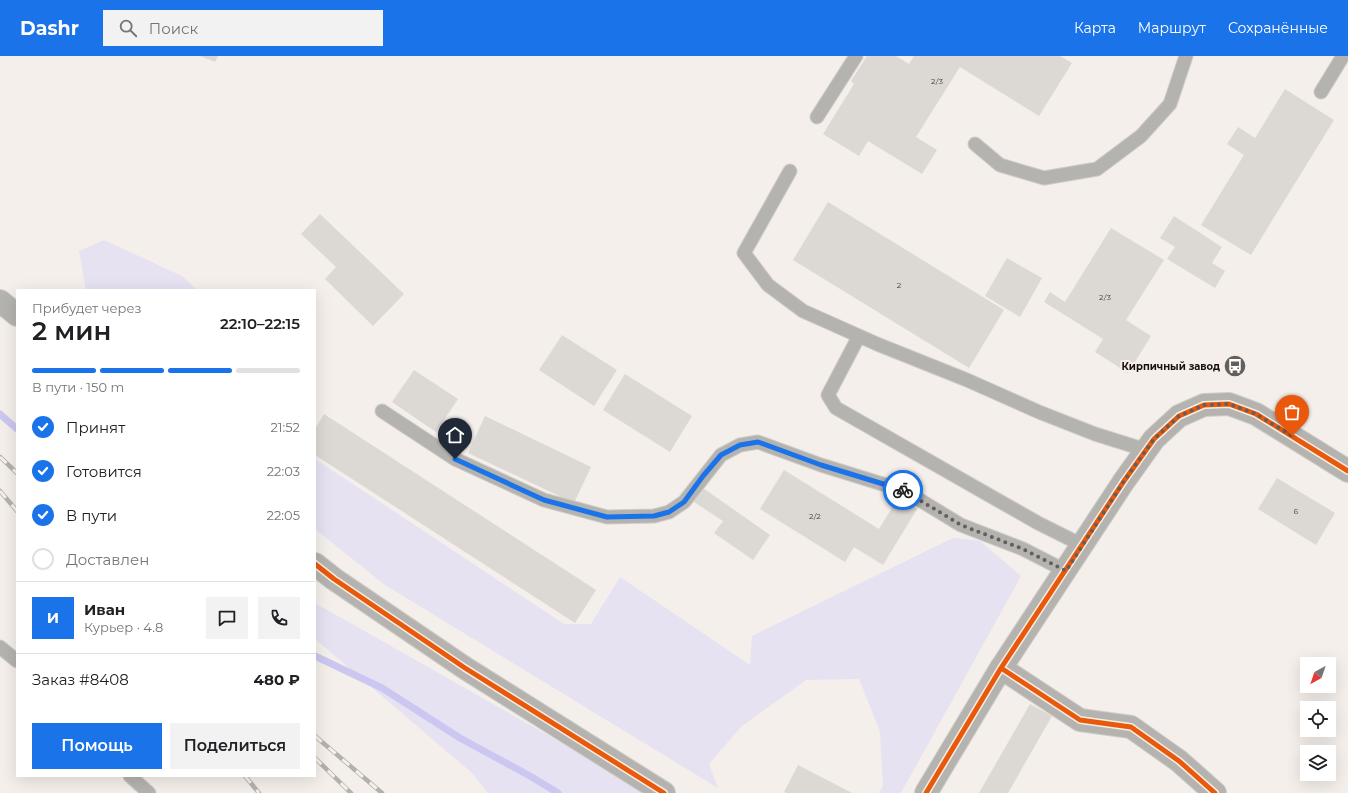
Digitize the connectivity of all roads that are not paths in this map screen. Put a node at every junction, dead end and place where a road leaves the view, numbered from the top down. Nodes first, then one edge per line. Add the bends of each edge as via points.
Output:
1 (856, 56) edge
2 (1186, 56) edge
3 (1343, 56) edge
4 (1321, 92) dead end
5 (817, 117) dead end
6 (975, 144) dead end
7 (790, 171) dead end
8 (0, 301) edge
9 (16, 314) edge
10 (858, 336) junction
11 (382, 411) dead end
12 (1146, 450) junction
13 (1348, 471) edge
14 (1082, 545) junction
15 (316, 565) edge
16 (1066, 571) junction
17 (0, 647) edge
18 (16, 660) edge
19 (1001, 668) junction
20 (131, 777) edge
21 (149, 793) edge
22 (664, 793) edge
23 (926, 793) edge
24 (1215, 793) edge

1 - 5 lane
2 - 6 lane via 1170,104 1141,136 1097,169 1044,178 1000,165
3 - 4 lane
7 - 10 lane via 744,253 768,285 803,311
8 - 9 street
10 - 12 lane via 1038,412
10 - 14 lane via 828,395 836,408 1031,519
11 - 16 lane via 455,459 544,500 607,517 654,516 669,512 684,502 721,455 740,445 758,442 905,491 961,525 1023,549
12 - 13 street via 1179,416 1204,405 1229,404 1256,414
12 - 14 street
14 - 16 street
15 - 22 street via 465,668
16 - 19 street
17 - 18 lane
19 - 23 street
19 - 24 street via 1080,720 1131,727 1179,761
20 - 21 lane

